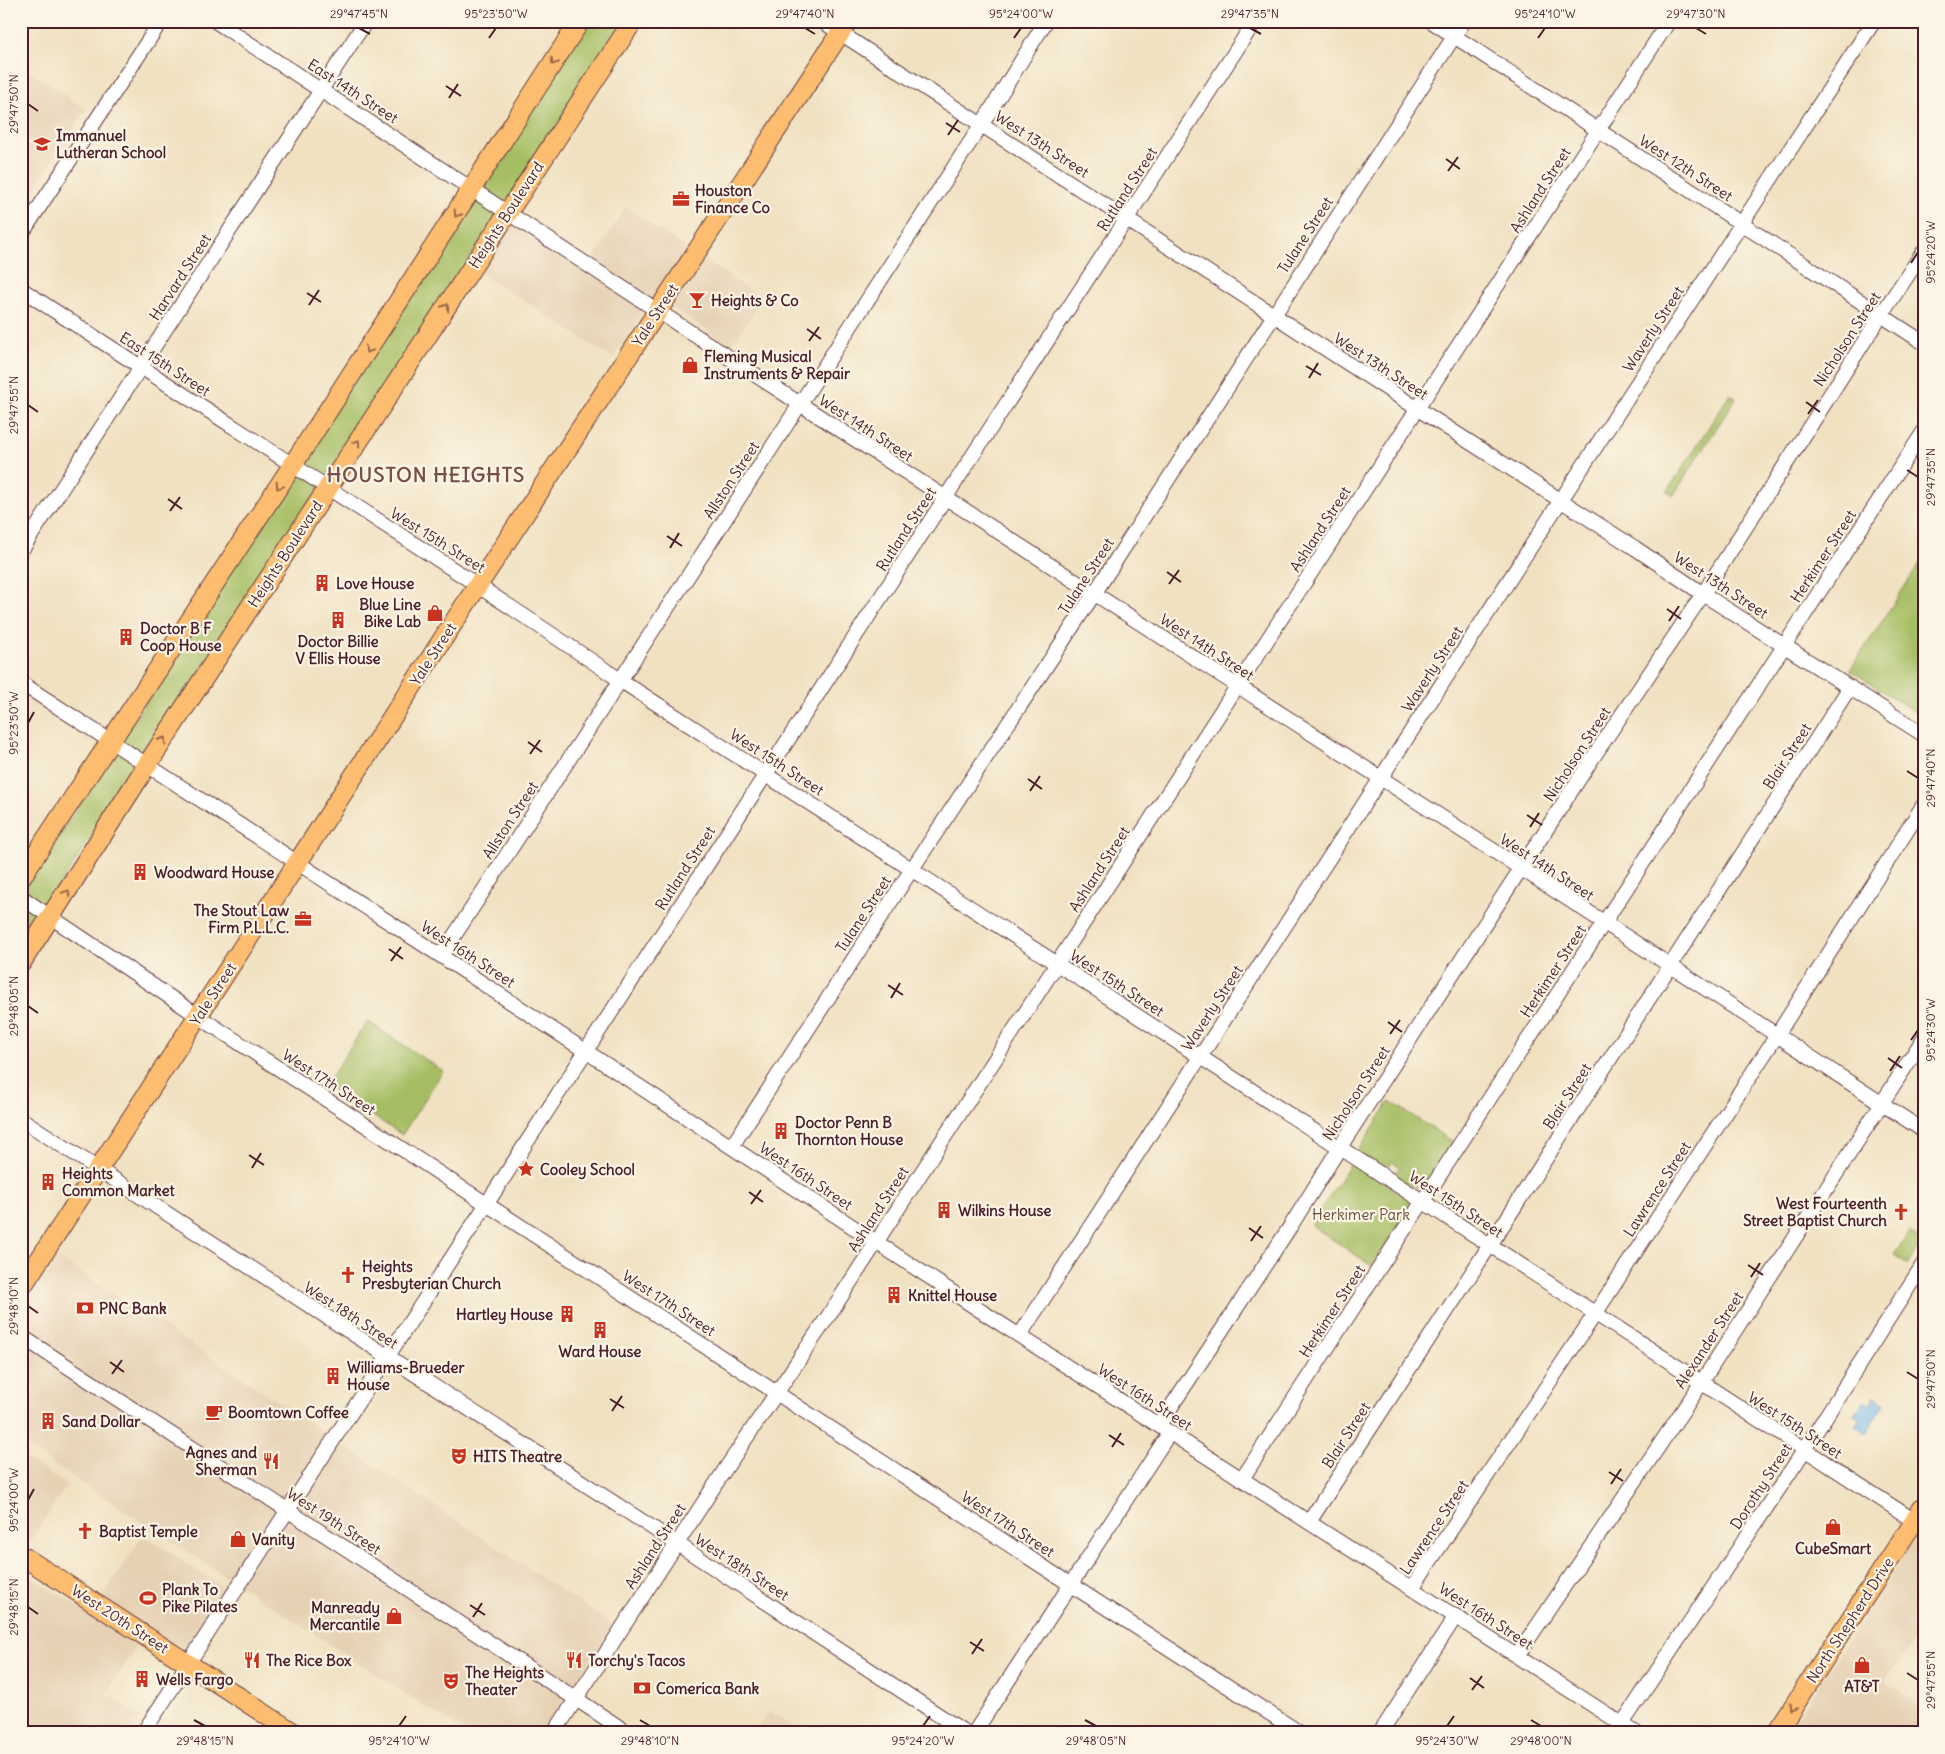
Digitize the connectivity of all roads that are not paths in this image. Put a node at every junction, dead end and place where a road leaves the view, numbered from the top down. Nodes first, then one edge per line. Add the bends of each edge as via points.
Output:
1 (161, 21) edge
2 (215, 21) edge
3 (366, 21) edge
4 (580, 21) edge
5 (633, 21) edge
6 (822, 21) edge
7 (1046, 21) edge
8 (1255, 21) edge
9 (1431, 21) edge
10 (1464, 21) edge
11 (1669, 21) edge
12 (1874, 21) edge
13 (844, 27) edge
14 (1454, 36) junction
15 (322, 90) junction
16 (982, 124) junction
17 (1598, 130) junction
18 (473, 189) junction
19 (508, 212) junction
20 (1127, 218) junction
21 (1741, 224) junction
22 (21, 235) edge
23 (1924, 251) edge
24 (21, 290) edge
25 (658, 311) junction
26 (1273, 315) junction
27 (1881, 315) junction
28 (1924, 343) edge
29 (140, 367) junction
30 (800, 404) junction
31 (1418, 409) junction
32 (1924, 431) edge
33 (292, 466) junction
34 (328, 489) junction
35 (945, 498) junction
36 (1561, 500) junction
37 (21, 551) edge
38 (478, 584) junction
39 (1094, 594) junction
40 (1703, 594) junction
41 (1785, 645) junction
42 (620, 680) junction
43 (21, 684) edge
44 (1237, 686) junction
45 (1850, 687) junction
46 (1924, 734) edge
47 (111, 741) junction
48 (147, 765) junction
49 (766, 774) junction
50 (1380, 778) junction
51 (1924, 804) edge
52 (298, 862) junction
53 (912, 869) junction
54 (1522, 869) junction
55 (21, 877) edge
56 (21, 897) edge
57 (51, 917) junction
58 (1603, 923) junction
59 (441, 956) junction
60 (21, 963) edge
61 (1058, 964) junction
62 (1670, 965) junction
63 (198, 1016) junction
64 (1777, 1035) junction
65 (1924, 1038) edge
66 (586, 1051) junction
67 (1200, 1056) junction
68 (1882, 1104) junction
69 (21, 1119) edge
70 (1924, 1131) edge
71 (732, 1146) junction
72 (1340, 1147) junction
73 (98, 1170) junction
74 (1423, 1201) junction
75 (487, 1203) junction
76 (876, 1242) junction
77 (1490, 1245) junction
78 (1924, 1263) edge
79 (21, 1288) edge
80 (1595, 1314) junction
81 (1020, 1335) junction
82 (21, 1336) edge
83 (387, 1357) junction
84 (1700, 1383) junction
85 (777, 1393) junction
86 (1164, 1428) junction
87 (1804, 1450) junction
88 (1242, 1479) junction
89 (288, 1510) junction
90 (1921, 1518) edge
91 (1309, 1522) junction
92 (676, 1543) junction
93 (21, 1555) edge
94 (1071, 1585) junction
95 (1412, 1588) junction
96 (1456, 1616) junction
97 (1517, 1656) junction
98 (188, 1664) junction
99 (576, 1699) junction
100 (1622, 1724) junction
101 (143, 1733) edge
102 (294, 1733) edge
103 (554, 1733) edge
104 (628, 1733) edge
105 (966, 1733) edge
106 (974, 1733) edge
107 (1300, 1733) edge
108 (1380, 1733) edge
109 (1636, 1733) edge
110 (1776, 1733) edge

1 - 22 street
2 - 15 street, East 14th Street
3 - 15 street, Harvard Street
4 -> 18 main road
5 - 19 main road, Heights Boulevard
6 - 13 street, West 13th Street
7 - 16 street, Allston Street
8 - 20 street, Rutland Street
9 - 14 street, West 12th Street
10 - 14 street, Tulane Street
11 - 17 street, Ashland Street
12 - 21 street, Waverly Street
13 - 16 street, West 13th Street
13 - 25 main road, Yale Street
14 - 17 street, West 12th Street
14 - 26 street, Tulane Street
15 - 18 street, East 14th Street
15 - 29 street, Harvard Street
16 - 20 street, West 13th Street
16 - 30 street, Allston Street
17 - 21 street, West 12th Street
17 - 31 street, Ashland Street
18 - 19 street, West 14th Street
18 -> 33 main road
19 - 25 street, West 14th Street
34 -> 19 main road, Heights Boulevard
20 - 26 street, West 13th Street
20 - 35 street, Rutland Street
21 - 27 street, West 12th Street
21 - 36 street, Waverly Street
23 - 27 street, Nicholson Street
24 - 29 street, East 15th Street
25 - 30 street, West 14th Street
25 - 38 main road, Yale Street
26 - 31 street, West 13th Street
26 - 39 street, Tulane Street
27 - 28 street, West 12th Street
27 - 40 street, Nicholson Street
29 - 33 street, East 15th Street
29 - 37 street, Harvard Street
30 - 35 street, West 14th Street
30 - 42 street, Allston Street
31 - 36 street, West 13th Street
31 - 44 street, Ashland Street
32 - 41 street, Herkimer Street
33 - 34 street, West 15th Street
33 -> 47 main road
34 - 38 street, West 15th Street
48 -> 34 main road, Heights Boulevard
35 - 39 street, West 14th Street
35 - 49 street, Rutland Street
36 - 40 street, West 13th Street
36 - 50 street, Waverly Street
38 - 42 street, West 15th Street
38 - 52 main road, Yale Street
39 - 44 street, West 14th Street
39 - 53 street, Tulane Street
40 - 41 street, West 13th Street
40 - 54 street, Nicholson Street
41 - 45 street, West 13th Street
41 - 58 street, Herkimer Street
42 - 49 street, West 15th Street
42 - 59 street, Allston Street
43 - 47 street, West 16th Street
44 - 50 street, West 14th Street
44 - 61 street, Ashland Street
45 - 46 street, West 13th Street
45 - 62 street, Blair Street
47 - 48 street, West 16th Street
47 - 55 main road
48 - 52 street, West 16th Street
57 -> 48 main road, Heights Boulevard
49 - 53 street, West 15th Street
49 - 66 street, Rutland Street
50 - 54 street, West 14th Street
50 - 67 street, Waverly Street
51 - 64 street, Lawrence Street
52 - 59 street, West 16th Street
52 - 63 main road, Yale Street
53 - 61 street, West 15th Street
53 - 71 street, Tulane Street
54 - 58 street, West 14th Street
54 - 72 street, Nicholson Street
56 - 57 street, West 17th Street
57 - 60 main road, Heights Boulevard
57 - 63 street, West 17th Street
58 - 62 street, West 14th Street
58 - 74 street, Herkimer Street
59 - 66 street, West 16th Street
61 - 67 street, West 15th Street
61 - 76 street, Ashland Street
62 - 64 street, West 14th Street
62 - 77 street, Blair Street
63 - 73 main road, Yale Street
63 - 75 street, West 17th Street
64 - 68 street, West 14th Street
64 - 80 street, Lawrence Street
65 - 68 street, Alexander Street
66 - 71 street, West 16th Street
66 - 75 street, Rutland Street
67 - 72 street, West 15th Street
67 - 81 street, Waverly Street
68 - 70 street, West 14th Street
68 - 84 street, Alexander Street
69 - 73 street, West 18th Street
71 - 76 street, West 16th Street
72 - 74 street, West 15th Street
72 - 86 street, Nicholson Street
73 - 79 main road, Yale Street
73 - 83 street, West 18th Street
74 - 77 street, West 15th Street
74 - 88 street, Herkimer Street
75 - 83 street, Rutland Street
75 - 85 street, West 17th Street
76 - 81 street, West 16th Street
76 - 85 street, Ashland Street
77 - 80 street, West 15th Street
77 - 91 street, Blair Street
78 - 87 street, Dorothy Street
80 - 84 street, West 15th Street
80 - 95 street, Lawrence Street
81 - 86 street, West 16th Street
82 - 89 street, West 19th Street
83 - 89 street, Rutland Street
83 - 92 street, West 18th Street
84 - 87 street, West 15th Street
84 - 97 street, Alexander Street
85 - 92 street, Ashland Street
85 - 94 street, West 17th Street
86 - 88 street, West 16th Street
86 - 94 street, Nicholson Street
87 - 90 street, West 15th Street
87 - 100 street, Dorothy Street
88 - 91 street, West 16th Street
89 - 98 street, Rutland Street
89 - 99 street, West 19th Street
90 -> 110 main road, North Shepherd Drive
91 - 95 street, West 16th Street
92 - 99 street, Ashland Street
92 - 105 street, West 18th Street
93 - 98 main road, West 20th Street
94 - 106 street, Nicholson Street
94 - 107 street, West 17th Street
95 - 96 street, West 16th Street
96 - 97 street, West 16th Street
96 - 108 street
97 - 100 street, West 16th Street
98 - 101 street, Rutland Street
98 - 102 main road, West 20th Street
99 - 103 street, Ashland Street
99 - 104 street, West 19th Street
100 - 109 street, West 16th Street

